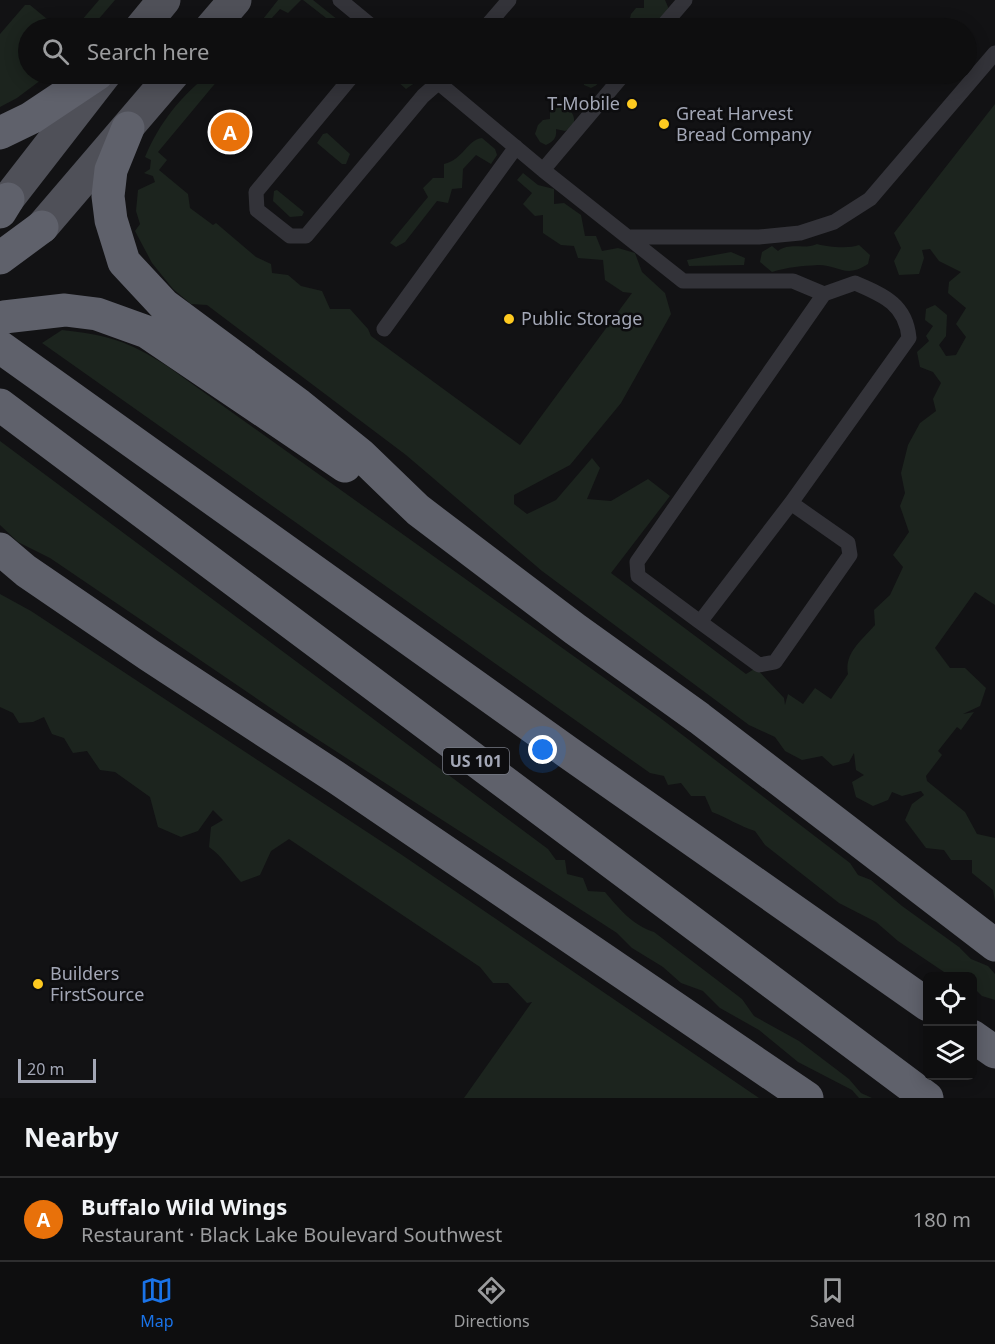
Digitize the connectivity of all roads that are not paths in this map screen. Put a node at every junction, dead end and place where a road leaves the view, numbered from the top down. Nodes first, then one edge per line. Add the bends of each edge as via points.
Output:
1 (164, 0) edge
2 (235, 0) edge
3 (340, 0) edge
4 (509, 0) edge
5 (685, 0) edge
6 (149, 18) edge
7 (220, 18) edge
8 (362, 18) edge
9 (494, 18) edge
10 (670, 18) edge
11 (995, 53) edge
12 (977, 74) edge
13 (82, 84) edge
14 (97, 84) edge
15 (165, 84) edge
16 (346, 84) edge
17 (432, 84) edge
18 (446, 84) edge
19 (616, 84) edge
20 (968, 84) edge
21 (128, 128) junction
22 (0, 133) edge
23 (516, 147) junction
24 (543, 170) junction
25 (4, 206) edge
26 (42, 227) joint
27 (628, 237) junction
28 (0, 258) edge
29 (824, 294) junction
30 (384, 329) dead end
31 (2, 332) edge
32 (13, 414) edge
33 (791, 503) junction
34 (418, 510) junction
35 (0, 549) edge
36 (13, 566) edge
37 (700, 622) junction
38 (995, 945) edge
39 (923, 1002) edge
40 (977, 1039) edge
41 (995, 1052) edge
42 (807, 1098) edge
43 (927, 1098) edge

1 - 6 main road
2 - 7 main road
3 - 8 lane
4 - 9 lane
5 - 10 lane
11 - 12 lane
13 - 22 highway via 31,118
14 - 25 main road
15 - 21 main road
16 - 17 lane via 256,192 257,210 290,236 306,236
18 - 23 lane
19 - 24 lane
20 - 27 lane via 870,199 834,222 800,233 759,237
21 - 26 main road
21 - 34 highway via 111,170 108,196 113,230 124,262 164,305 361,455
23 - 24 lane
23 - 30 lane
24 - 27 lane
26 - 28 highway
27 - 29 lane via 683,281 793,281
29 - 33 lane via 855,283 888,297 908,323 909,338
29 - 37 lane via 637,562 638,576
31 - 34 highway via 65,310 97,315 147,332
31 - 39 highway via 60,391
32 - 43 highway, US 101
33 - 37 lane
33 - 37 lane via 848,543 850,555 775,662 759,665
34 - 38 highway via 699,718
35 - 36 highway
36 - 42 highway
40 - 41 highway

